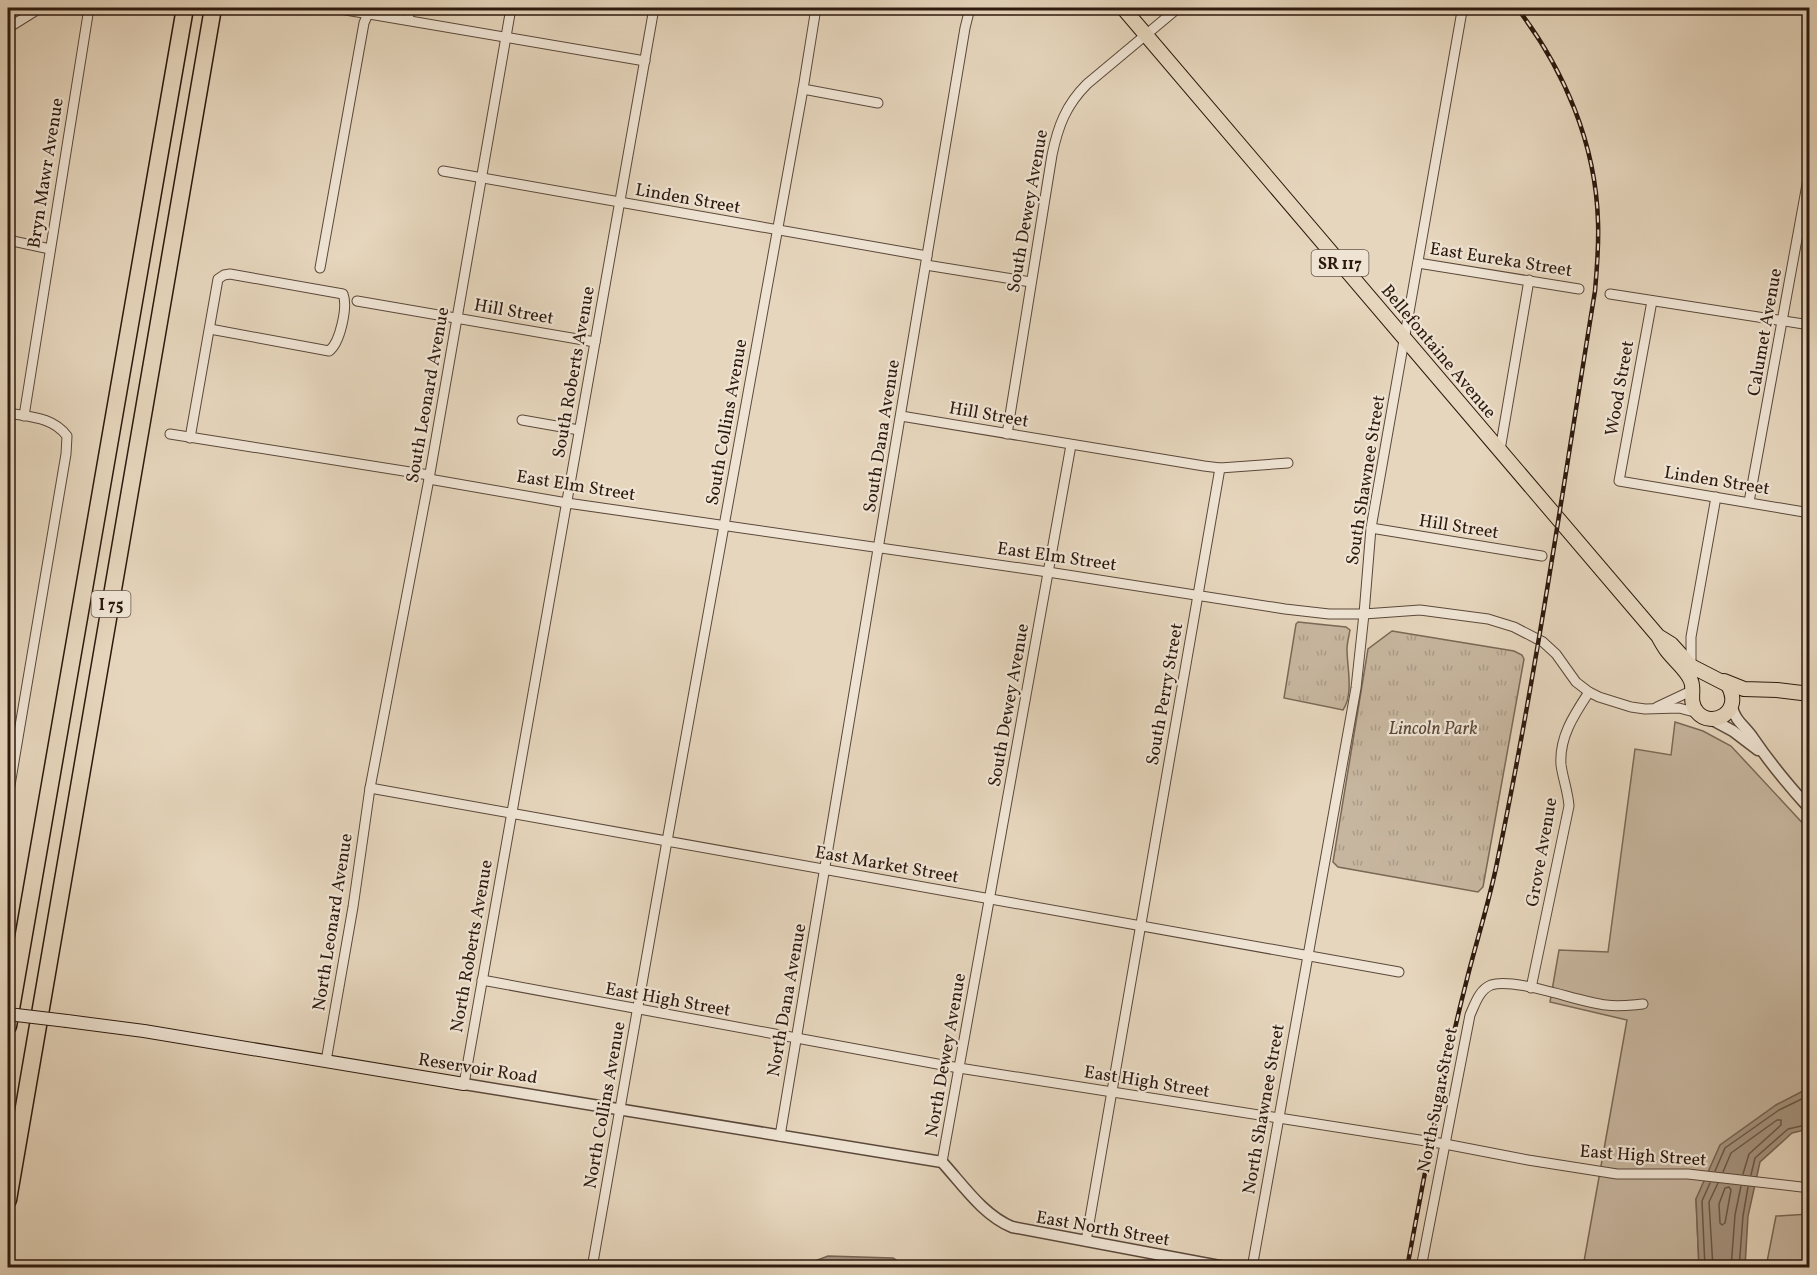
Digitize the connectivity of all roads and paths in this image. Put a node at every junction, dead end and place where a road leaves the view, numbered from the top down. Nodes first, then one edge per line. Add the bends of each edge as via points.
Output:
1 (40, 8) edge
2 (89, 8) edge
3 (177, 8) edge
4 (185, 8) edge
5 (213, 8) edge
6 (218, 8) edge
7 (334, 8) edge
8 (410, 8) edge
9 (511, 8) edge
10 (654, 8) edge
11 (816, 8) edge
12 (970, 8) edge
13 (1123, 8) edge
14 (1178, 8) edge
15 (370, 11) edge
16 (1462, 11) dead end
17 (408, 20) junction
18 (8, 28) edge
19 (208, 34) junction
20 (1147, 35) junction
21 (506, 37) junction
22 (645, 61) junction
23 (803, 89) junction
24 (879, 103) dead end
25 (1809, 168) edge
26 (443, 171) dead end
27 (482, 178) junction
28 (620, 202) junction
29 (778, 230) junction
30 (8, 240) edge
31 (50, 249) junction
32 (927, 260) junction
33 (1418, 262) junction
34 (320, 268) dead end
35 (1529, 280) junction
36 (1030, 282) junction
37 (1579, 289) dead end
38 (1610, 294) dead end
39 (135, 299) junction
40 (357, 301) dead end
41 (1652, 301) junction
42 (457, 318) junction
43 (1783, 321) junction
44 (1809, 326) edge
45 (210, 329) junction
46 (1405, 339) junction
47 (595, 342) junction
48 (8, 413) edge
49 (24, 416) junction
50 (901, 416) junction
51 (522, 420) dead end
52 (579, 430) junction
53 (170, 434) dead end
54 (1007, 434) junction
55 (190, 438) junction
56 (1071, 445) junction
57 (1500, 450) junction
58 (1288, 463) dead end
59 (1220, 468) junction
60 (429, 477) junction
61 (1619, 481) joint
62 (1716, 497) junction
63 (1749, 502) junction
64 (567, 503) junction
65 (1809, 513) edge
66 (724, 525) junction
67 (1371, 528) junction
68 (879, 549) junction
69 (1542, 556) dead end
70 (1048, 572) junction
71 (1198, 595) junction
72 (1364, 614) junction
73 (1658, 636) junction
74 (1691, 637) junction
75 (1681, 655) junction
76 (1691, 666) junction
77 (1721, 680) junction
78 (1692, 689) junction
79 (1772, 690) junction
80 (1589, 692) junction
81 (1809, 694) edge
82 (1732, 706) junction
83 (1652, 709) junction
84 (1703, 716) junction
85 (1761, 752) junction
86 (370, 788) junction
87 (8, 797) edge
88 (1809, 809) edge
89 (512, 814) junction
90 (667, 841) junction
91 (825, 870) junction
92 (990, 899) junction
93 (1140, 926) junction
94 (1307, 956) junction
95 (1399, 972) dead end
96 (482, 980) junction
97 (1531, 988) junction
98 (1643, 1004) dead end
99 (637, 1010) junction
100 (8, 1014) edge
101 (8, 1026) edge
102 (796, 1039) junction
103 (326, 1061) junction
104 (959, 1068) junction
105 (464, 1084) junction
106 (1111, 1093) junction
107 (620, 1109) junction
108 (1278, 1118) junction
109 (780, 1136) junction
110 (1445, 1144) junction
111 (942, 1162) junction
112 (1809, 1188) edge
113 (8, 1200) edge
114 (978, 1203) joint
115 (1086, 1241) junction
116 (592, 1268) edge
117 (1230, 1268) edge
118 (1252, 1268) edge
119 (1421, 1268) edge

1 - 18 street
2 - 31 street, Bryn Mawr Avenue
3 - 39 highway
4 - 39 highway, I 75
5 - 19 highway, I 75
6 - 19 highway
7 - 15 street
8 - 17 street
9 - 21 street, South Leonard Avenue
10 - 22 street, South Roberts Avenue
11 - 23 street, South Collins Avenue
12 - 32 street, South Dana Avenue
13 - 20 main road, Bellefontaine Avenue / SR 117
14 - 20 street, South Dewey Avenue
15 - 17 street
15 - 34 street via 364,23
16 - 33 street, South Shawnee Street
17 - 21 street
19 - 113 highway, I 75
20 - 36 street, South Dewey Avenue via 1088,84 1062,117
20 - 46 main road, Bellefontaine Avenue / SR 117
21 - 22 street
21 - 27 street, South Leonard Avenue
22 - 28 street, South Roberts Avenue
23 - 24 street
23 - 29 street, South Collins Avenue
25 - 43 street, Calumet Avenue
26 - 27 street, Linden Street
27 - 28 street, Linden Street
27 - 42 street, South Leonard Avenue
28 - 29 street, Linden Street
28 - 47 street, South Roberts Avenue
29 - 32 street, Linden Street
29 - 66 street, South Collins Avenue
30 - 31 street
31 - 49 street, Bryn Mawr Avenue
32 - 36 street, Linden Street
32 - 50 street, South Dana Avenue
33 - 35 street, East Eureka Street
33 - 46 street, South Shawnee Street
35 - 37 street, East Eureka Street
35 - 57 street
36 - 54 street, South Dewey Avenue
38 - 41 street
39 - 101 highway, I 75
40 - 42 street, Hill Street
41 - 43 street
41 - 61 street, Wood Street
42 - 47 street, Hill Street
42 - 60 street, South Leonard Avenue
43 - 44 street
43 - 63 street, Calumet Avenue
45 - 45 street via 218,279 224,275 343,294 346,301 337,339 328,351
45 - 55 street
46 - 57 main road, Bellefontaine Avenue / SR 117
46 - 67 street, South Shawnee Street
47 - 52 street, South Roberts Avenue
48 - 49 street
49 - 87 street via 59,426 67,436
50 - 54 street, Hill Street
50 - 68 street, South Dana Avenue
51 - 52 street
52 - 64 street, South Roberts Avenue
53 - 55 street, East Elm Street
54 - 56 street, Hill Street
55 - 60 street, East Elm Street
56 - 59 street, Hill Street
56 - 70 street, South Dewey Avenue
57 - 73 main road, Bellefontaine Avenue / SR 117
58 - 59 street
59 - 71 street, South Perry Street
60 - 64 street, East Elm Street
60 - 86 street, South Leonard Avenue
61 - 62 street, Linden Street
62 - 63 street, Linden Street
62 - 74 street
63 - 65 street, Linden Street
64 - 66 street, East Elm Street
64 - 89 street, South Roberts Avenue
66 - 68 street, East Elm Street
66 - 90 street, South Collins Avenue
67 - 69 street, Hill Street
67 - 72 street, South Shawnee Street
68 - 70 street, East Elm Street
68 - 91 street, South Dana Avenue
70 - 71 street, East Elm Street
70 - 92 street, South Dewey Avenue
71 - 72 street, East Elm Street via 1306,612
71 - 93 street, South Perry Street
72 - 80 street, East Elm Street via 1430,611 1514,627 1543,642
72 - 94 street, South Shawnee Street via 1358,680
73 - 75 main road, Bellefontaine Avenue / SR 117
73 - 78 main road, Bellefontaine Avenue / SR 117 via 1688,675
74 - 75 street
74 - 76 street
75 - 76 main road, Bellefontaine Avenue / SR 117
76 - 77 main road, Bellefontaine Avenue / SR 117
77 - 78 main road via 1704,679
77 - 79 main road, SR 117 via 1744,689
77 - 82 main road via 1732,693
78 - 83 street
78 - 84 main road, SR 117 via 1692,704
79 - 81 main road, SR 117
79 - 82 main road, SR 117
80 - 83 street, East Elm Street via 1619,705
80 - 97 street, Grove Avenue via 1564,736 1561,765 1569,806
82 - 84 main road, SR 117 via 1724,715
82 - 85 street via 1737,720
83 - 84 street, East Elm Street via 1679,708
84 - 85 street via 1733,731
85 - 88 street
86 - 89 street, East Market Street
86 - 103 street, North Leonard Avenue
89 - 90 street, East Market Street
89 - 96 street, North Roberts Avenue
90 - 91 street, East Market Street
90 - 99 street, North Collins Avenue
91 - 92 street, East Market Street
91 - 102 street, North Dana Avenue
92 - 93 street, East Market Street
92 - 104 street, North Dewey Avenue
93 - 94 street, East Market Street
93 - 106 street, South Perry Street
94 - 95 street, East Market Street
94 - 108 street, North Shawnee Street
96 - 99 street, East High Street
96 - 105 street, North Roberts Avenue
97 - 98 street via 1605,1005
97 - 110 street, North Sugar Street via 1511,984 1490,986 1476,999
99 - 102 street, East High Street
99 - 107 street, North Collins Avenue
100 - 103 main road, Reservoir Road, bridge
102 - 104 street, East High Street
102 - 109 street, North Dana Avenue
103 - 105 main road, Reservoir Road
104 - 106 street, East High Street
104 - 111 street, North Dewey Avenue
105 - 107 street, Reservoir Road
106 - 108 street, East High Street
106 - 115 street, South Perry Street
107 - 109 street, Reservoir Road
107 - 116 street, North Collins Avenue
108 - 110 street, East High Street
108 - 118 street, North Shawnee Street
109 - 111 street, Reservoir Road
110 - 112 street, East High Street via 1617,1174 1698,1175
110 - 119 street, North Sugar Street
111 - 114 street, North Dewey Avenue
114 - 115 street, East North Street via 1012,1227
115 - 117 street, East North Street

